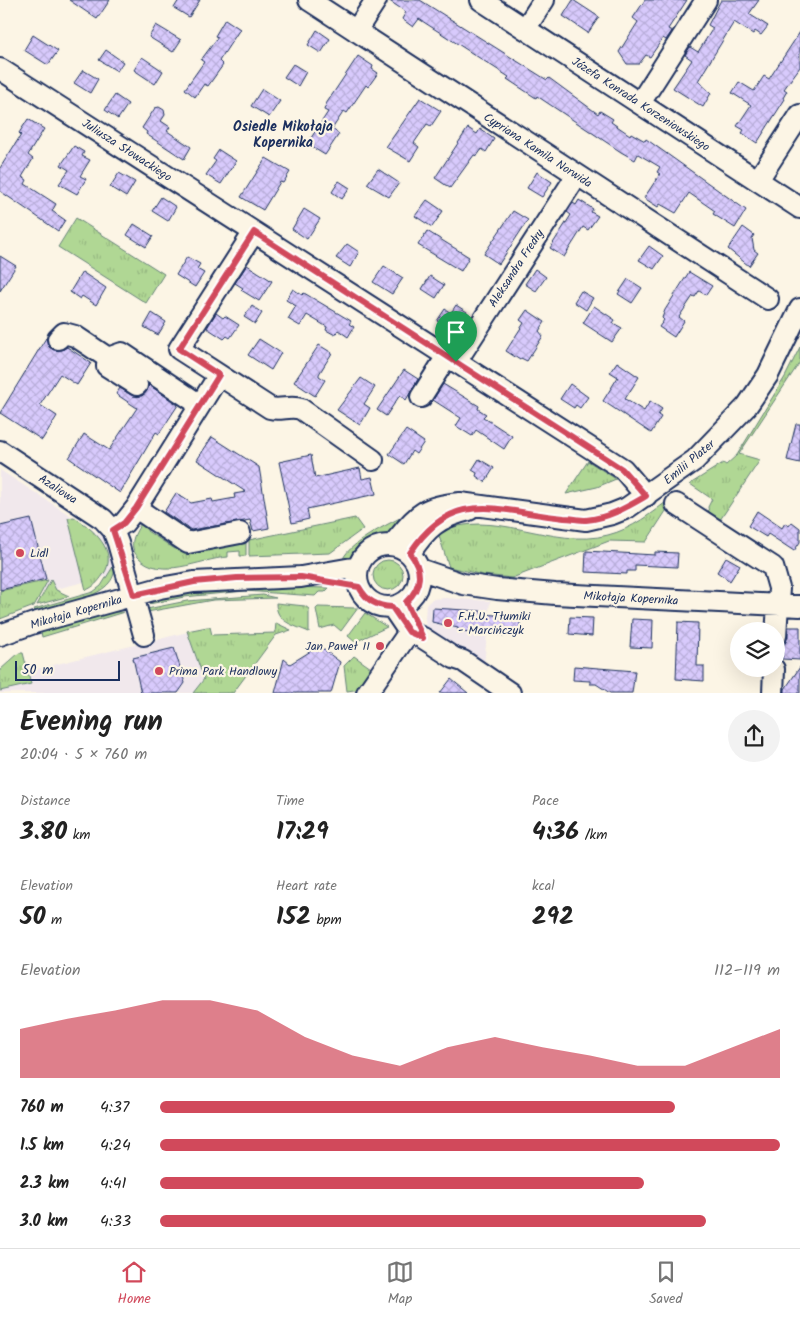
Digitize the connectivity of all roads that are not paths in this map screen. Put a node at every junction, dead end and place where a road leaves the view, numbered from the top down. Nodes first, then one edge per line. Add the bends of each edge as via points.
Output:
1 (308, 0) edge
2 (376, 0) edge
3 (481, 0) edge
4 (544, 0) edge
5 (706, 0) edge
6 (526, 29) junction
7 (356, 31) junction
8 (0, 69) edge
9 (640, 103) junction
10 (800, 115) edge
11 (577, 175) junction
12 (758, 180) junction
13 (800, 208) edge
14 (254, 232) junction
15 (768, 299) dead end
16 (800, 309) edge
17 (58, 339) dead end
18 (108, 358) junction
19 (451, 359) junction
20 (219, 375) junction
21 (137, 385) dead end
22 (421, 396) dead end
23 (200, 405) junction
24 (0, 451) edge
25 (373, 460) dead end
26 (646, 496) junction
27 (676, 504) dead end
28 (136, 508) junction
29 (113, 530) junction
30 (240, 533) dead end
31 (358, 567) junction
32 (301, 577) junction
33 (406, 577) junction
34 (359, 587) junction
35 (134, 595) junction
36 (778, 605) junction
37 (800, 606) edge
38 (777, 622) edge
39 (144, 634) dead end
40 (0, 635) edge
41 (416, 635) junction
42 (774, 677) edge
43 (498, 690) edge
44 (367, 693) edge
45 (773, 693) edge

1 - 7 street, Cypriana Kamila Norwida
2 - 7 street
3 - 6 street, Józefa Konrada Korzeniowskiego
4 - 6 street
5 - 9 street
6 - 9 street, Józefa Konrada Korzeniowskiego
7 - 11 street, Cypriana Kamila Norwida
8 - 14 street, Juliusza Słowackiego
9 - 12 street, Józefa Konrada Korzeniowskiego
10 - 12 street
11 - 15 street, Cypriana Kamila Norwida
11 - 19 street, Aleksandra Fredry
12 - 13 street, Józefa Konrada Korzeniowskiego
14 - 19 street, Juliusza Słowackiego
14 - 20 street via 179,349
16 - 26 street, Emilii Plater via 768,376 747,406 695,460
17 - 18 street via 61,334 69,333
18 - 21 street via 107,366
18 - 23 street via 122,353
19 - 22 street, Aleksandra Fredry
19 - 26 street, Juliusza Słowackiego via 622,469
20 - 23 street
20 - 25 street via 270,408 276,410 293,406 301,409
23 - 28 street
24 - 29 street, Azaliowa via 94,513
26 - 33 street, Emilii Plater via 612,514 586,520 485,506 450,514 429,527
27 - 36 street via 770,564 778,580
28 - 29 street via 124,523
28 - 30 street via 188,544
29 - 35 street
31 - 32 street, Mikołaja Kopernika
31 - 33 street via 361,559 375,547
31 - 34 street
32 - 34 street, Mikołaja Kopernika
32 - 35 street, Mikołaja Kopernika via 194,582
33 - 34 street via 372,603
33 - 36 street, Mikołaja Kopernika via 554,594
33 - 41 street
35 - 39 street
35 - 40 street, Mikołaja Kopernika
36 - 37 street, Mikołaja Kopernika
36 - 38 street
41 - 43 street via 462,661
41 - 44 street
42 - 45 street

